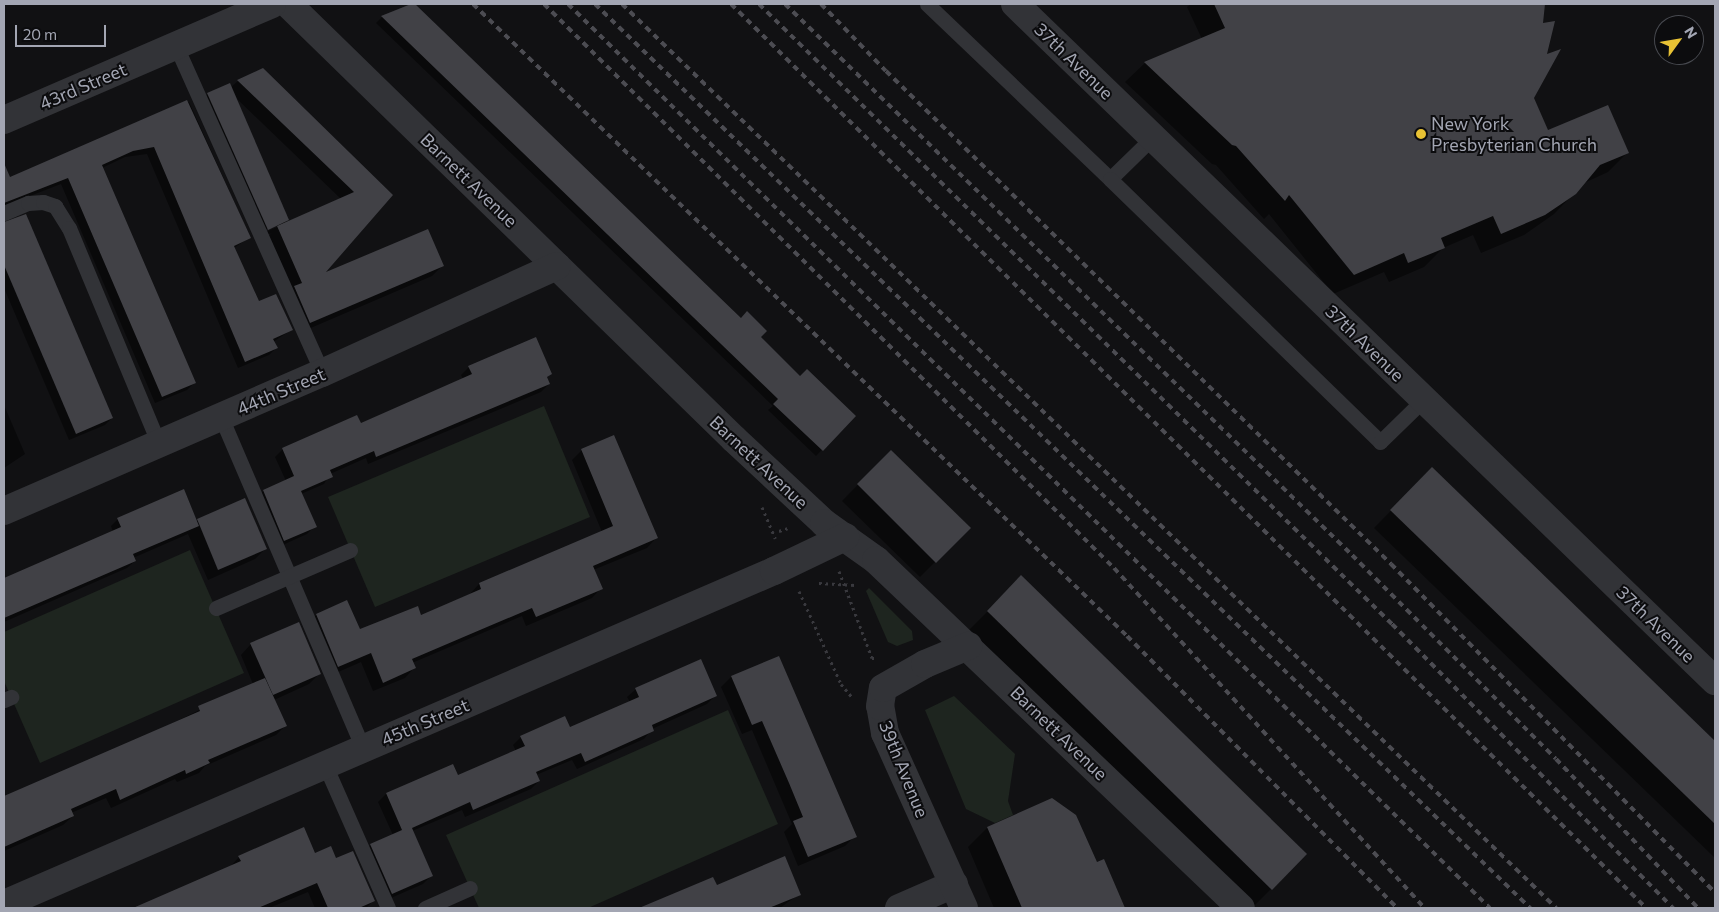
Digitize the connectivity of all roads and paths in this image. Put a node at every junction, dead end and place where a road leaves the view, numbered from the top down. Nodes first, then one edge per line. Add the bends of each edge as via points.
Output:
1 (272, 4) edge
2 (288, 4) edge
3 (927, 4) edge
4 (1015, 4) edge
5 (176, 46) junction
6 (4, 120) edge
7 (1153, 137) junction
8 (1110, 179) junction
9 (4, 214) edge
10 (557, 266) junction
11 (322, 373) junction
12 (1423, 400) junction
13 (221, 417) junction
14 (160, 444) junction
15 (4, 511) edge
16 (844, 538) junction
17 (350, 550) dead end
18 (836, 566) dead end
19 (289, 576) junction
20 (811, 583) dead end
21 (844, 584) junction
22 (855, 585) dead end
23 (216, 608) dead end
24 (968, 646) junction
25 (882, 658) dead end
26 (1715, 681) edge
27 (363, 749) junction
28 (325, 765) junction
29 (954, 884) junction
30 (470, 888) dead end
31 (4, 904) edge
32 (388, 908) edge
33 (425, 908) edge
34 (899, 908) edge
35 (964, 908) edge
36 (1241, 908) edge

1 - 5 street, 43rd Street
2 - 10 street, Barnett Avenue
3 - 8 lane
4 - 7 street, 37th Avenue
5 - 6 street, 43rd Street
5 - 11 lane
7 - 8 lane
7 - 12 street, 37th Avenue
8 - 12 lane via 1380,442
9 - 14 lane via 28,203 43,202 55,206 69,228
10 - 11 street, 44th Street
10 - 16 street, Barnett Avenue via 734,439
11 - 13 street, 44th Street
12 - 26 street, 37th Avenue
13 - 14 street, 44th Street
13 - 19 lane
14 - 15 street, 44th Street
16 - 24 street, Barnett Avenue via 876,560
16 - 27 street, 45th Street
17 - 19 lane
18 - 21 path
19 - 23 lane
19 - 27 lane
20 - 21 path
21 - 22 path
21 - 25 path via 872,658
24 - 29 street, 39th Avenue via 925,664 883,688 880,706 885,733
24 - 36 street, Barnett Avenue
27 - 28 street, 45th Street
28 - 31 street, 45th Street
28 - 32 lane
29 - 34 street
29 - 35 street, 39th Avenue
30 - 33 lane

